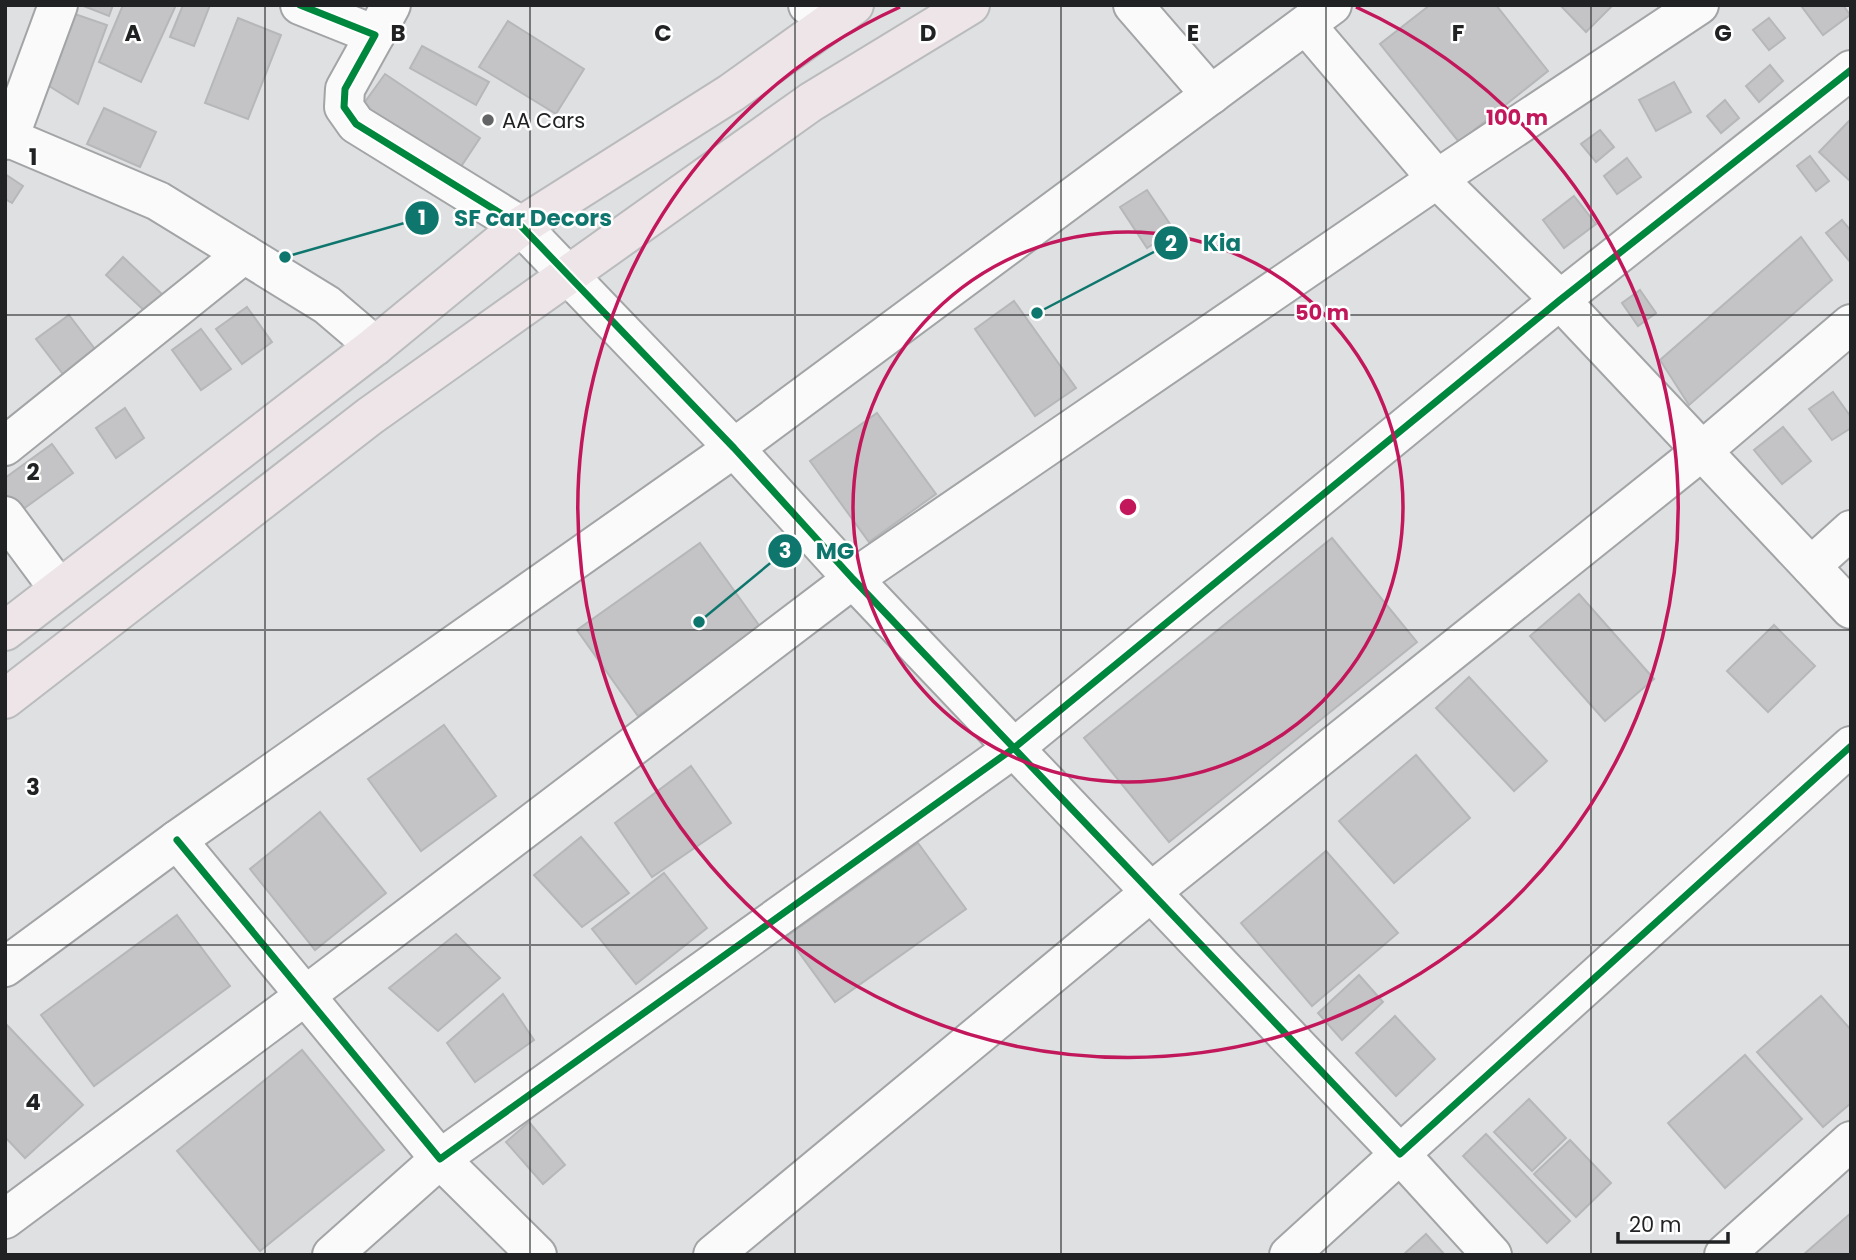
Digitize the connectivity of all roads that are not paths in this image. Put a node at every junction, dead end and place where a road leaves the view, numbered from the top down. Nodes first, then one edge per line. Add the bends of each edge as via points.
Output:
1 (58, 5) edge
2 (300, 5) edge
3 (970, 5) edge
4 (1133, 5) edge
5 (1699, 5) edge
6 (832, 10) edge
7 (1319, 15) edge
8 (383, 20) edge
9 (1851, 70) edge
10 (1211, 95) junction
11 (6, 138) edge
12 (1437, 179) junction
13 (521, 226) junction
14 (244, 254) junction
15 (568, 276) junction
16 (1560, 300) junction
17 (1851, 324) edge
18 (375, 346) junction
19 (5, 446) edge
20 (734, 448) junction
21 (1703, 450) junction
22 (5, 516) edge
23 (1851, 530) edge
24 (1811, 566) junction
25 (853, 579) junction
26 (59, 589) junction
27 (1851, 609) edge
28 (5, 631) edge
29 (5, 699) edge
30 (1851, 746) edge
31 (1014, 748) junction
32 (177, 840) junction
33 (1151, 892) junction
34 (5, 967) edge
35 (306, 995) junction
36 (1851, 1141) edge
37 (1400, 1154) junction
38 (440, 1159) junction
39 (5, 1219) edge
40 (332, 1255) edge
41 (537, 1255) edge
42 (713, 1255) edge
43 (1289, 1255) edge
44 (1492, 1255) edge
45 (1724, 1255) edge

1 - 11 street
2 - 8 street
3 - 15 main road via 811,102
4 - 10 street
5 - 12 street
6 - 13 main road via 731,93
7 - 10 street
7 - 12 street
8 - 13 street via 345,89 344,107 356,124
9 - 16 street
10 - 20 street
11 - 14 street via 158,201
12 - 16 street
12 - 25 street
13 - 15 street
13 - 18 main road
14 - 18 street via 327,305
14 - 19 street
15 - 20 street
15 - 29 main road via 370,416
16 - 21 street
16 - 31 street
17 - 21 street
18 - 26 main road
20 - 25 street
20 - 32 street
21 - 24 street
21 - 33 street
22 - 26 street
23 - 24 street
24 - 27 street
25 - 31 street
25 - 35 street
26 - 28 main road
30 - 37 street
31 - 33 street
31 - 38 street
32 - 34 street
32 - 35 street
33 - 37 street
33 - 42 street
35 - 38 street
35 - 39 street
36 - 45 street
37 - 43 street
37 - 44 street
38 - 40 street
38 - 41 street

